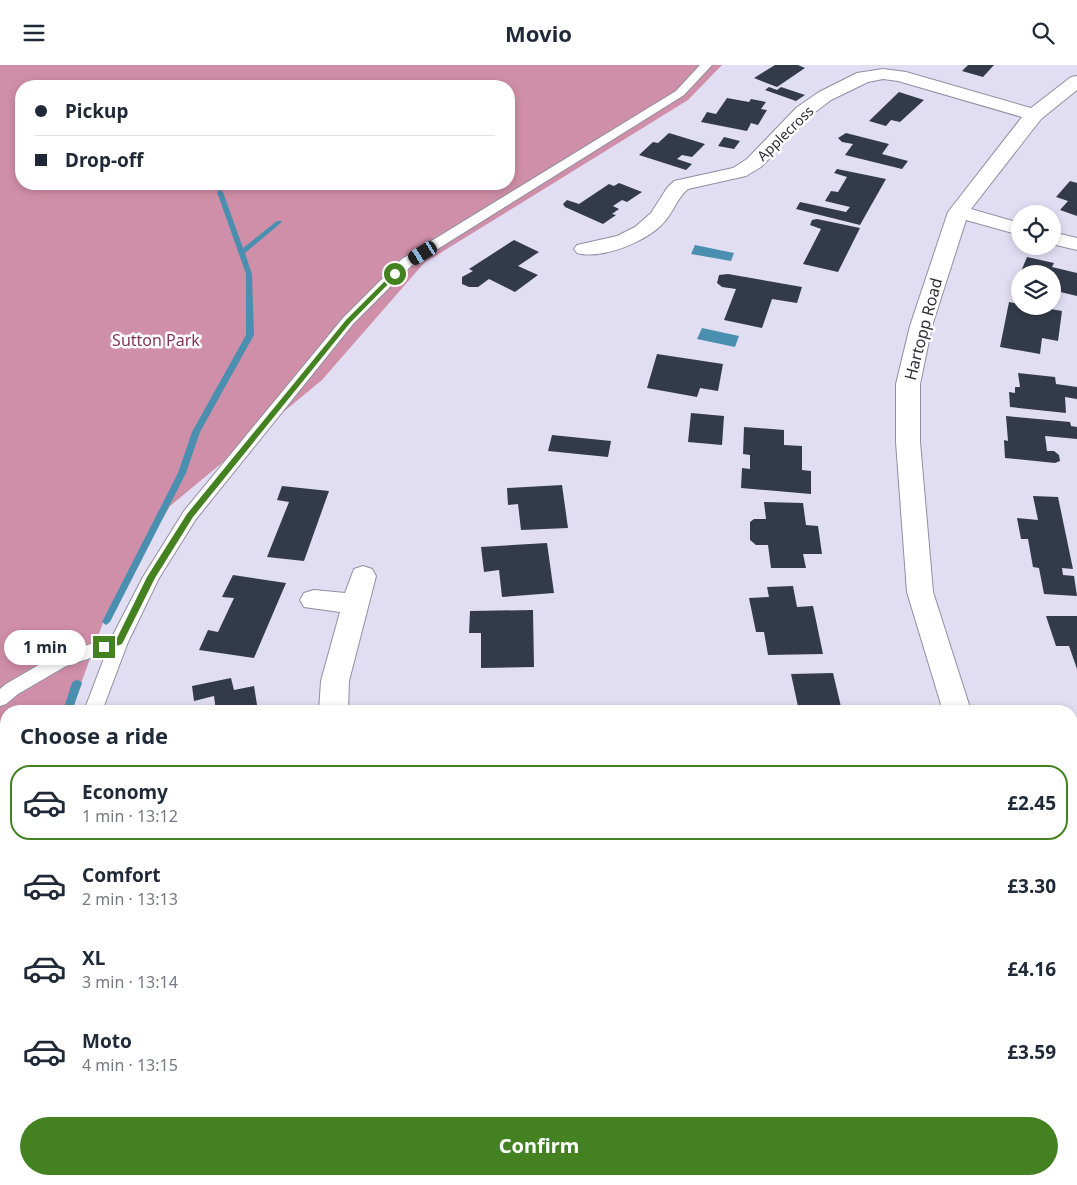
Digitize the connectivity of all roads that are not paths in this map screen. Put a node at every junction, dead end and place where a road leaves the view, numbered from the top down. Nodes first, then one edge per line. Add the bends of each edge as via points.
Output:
1 (706, 65) edge
2 (1077, 81) edge
3 (1034, 115) junction
4 (958, 212) junction
5 (1011, 227) edge
6 (1061, 240) edge
7 (1077, 244) edge
8 (584, 249) dead end
9 (364, 576) dead end
10 (314, 600) dead end
11 (355, 604) junction
12 (119, 642) junction
13 (0, 699) edge
14 (95, 705) edge
15 (334, 705) edge
16 (955, 705) edge

1 - 12 lane via 680,93 407,262 348,321 190,515 151,577
2 - 3 street, Hartopp Road
3 - 4 street, Hartopp Road
3 - 8 street, Applecross via 900,76 863,77 825,96 803,112 754,163 739,172 681,185 674,190 659,216 643,231 629,240
4 - 5 street
4 - 16 street, Hartopp Road via 921,326 908,384 920,591
6 - 7 street
9 - 11 street
10 - 11 street
11 - 15 street via 336,681
12 - 13 lane via 60,661
12 - 14 lane

